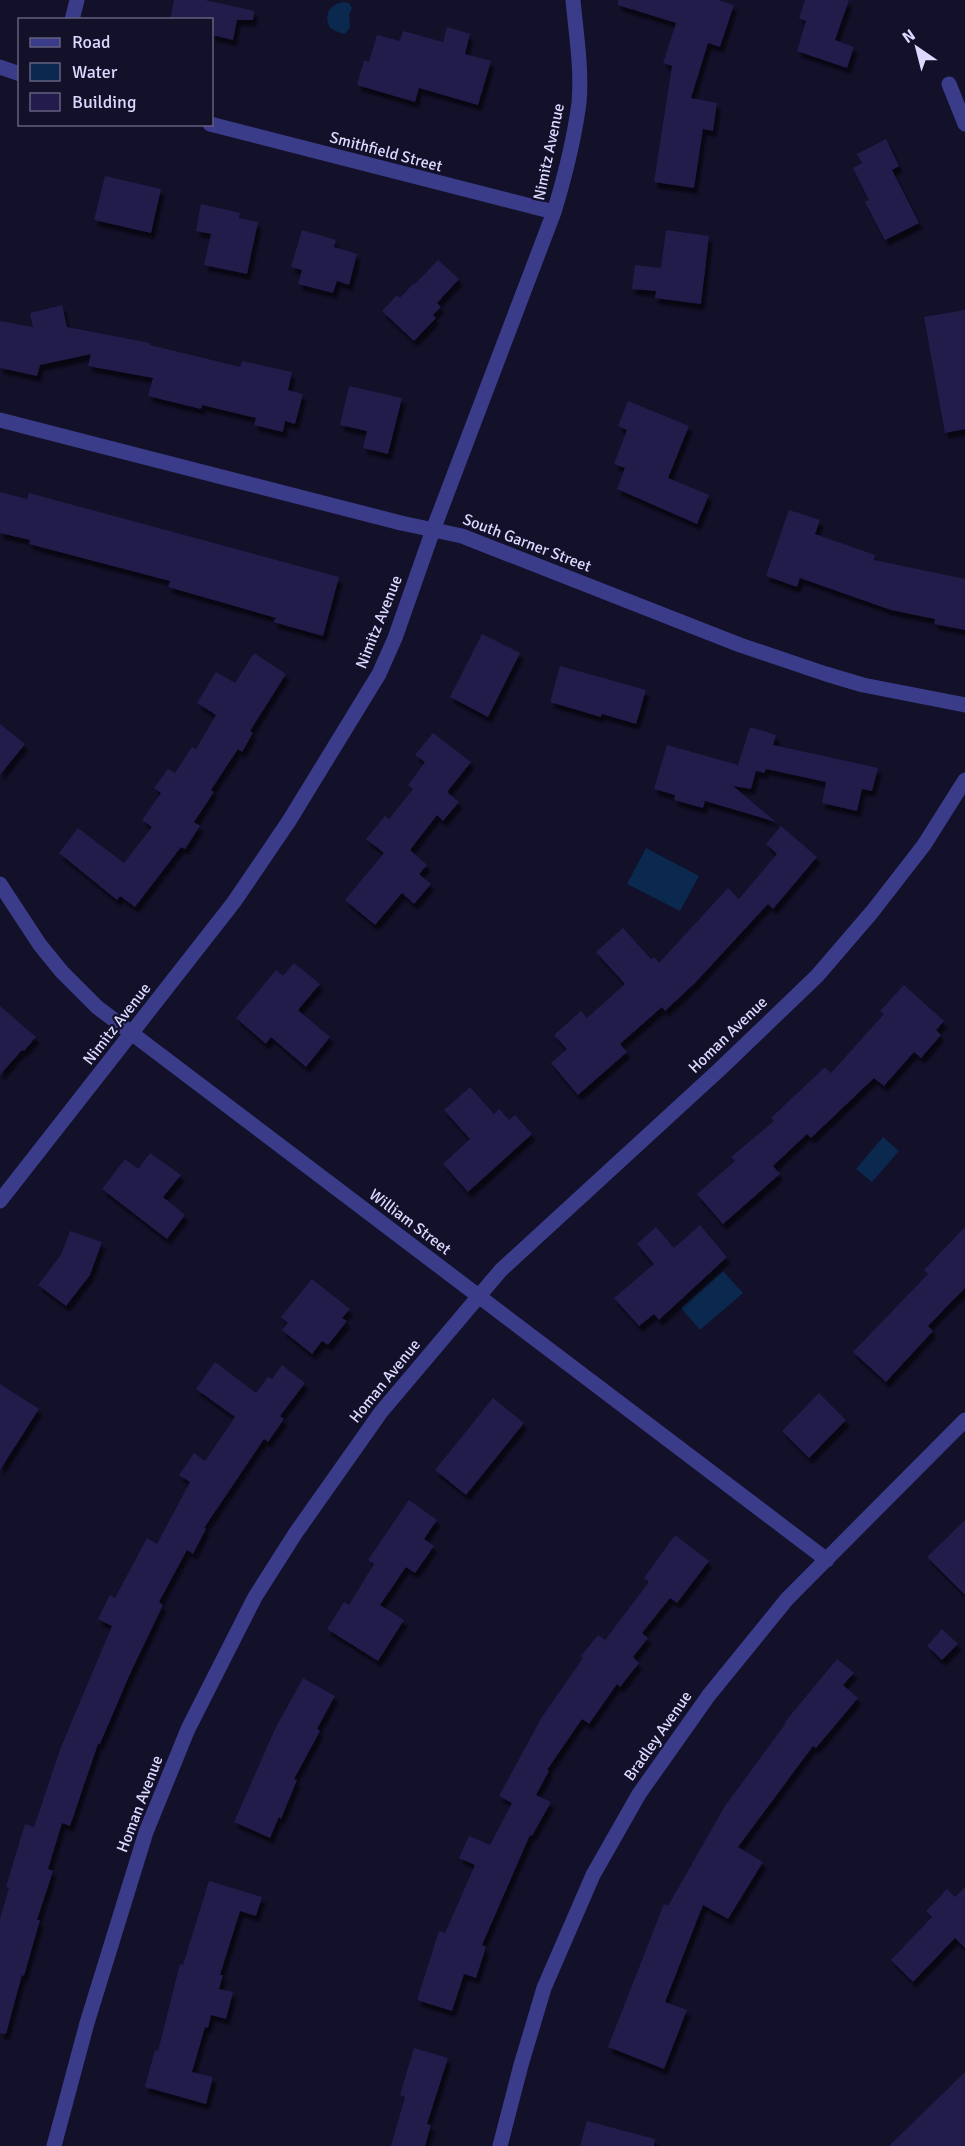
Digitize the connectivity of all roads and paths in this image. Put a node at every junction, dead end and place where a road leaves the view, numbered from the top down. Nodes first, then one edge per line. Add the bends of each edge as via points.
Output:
1 (77, 0) edge
2 (573, 0) edge
3 (72, 18) edge
4 (0, 68) edge
5 (18, 73) edge
6 (949, 84) dead end
7 (965, 124) edge
8 (213, 125) edge
9 (554, 212) junction
10 (0, 420) edge
11 (433, 530) junction
12 (965, 705) edge
13 (965, 780) edge
14 (0, 884) edge
15 (132, 1034) junction
16 (0, 1201) edge
17 (478, 1297) junction
18 (965, 1420) edge
19 (826, 1560) junction
20 (54, 2146) edge
21 (500, 2146) edge

1 - 3 street
2 - 9 street, Nimitz Avenue via 579,100 568,166
4 - 5 street
6 - 7 street
8 - 9 street, Smithfield Street
9 - 11 street, Nimitz Avenue
10 - 11 street, South Garner Street
11 - 12 street, South Garner Street via 462,536 740,645 826,674
11 - 15 street, Nimitz Avenue via 379,674 234,902
13 - 17 street, Homan Avenue via 924,845 817,976 501,1270
14 - 15 street, William Street via 62,972
15 - 16 street, Nimitz Avenue
15 - 17 street, William Street
17 - 19 street, William Street
17 - 20 street, Homan Avenue via 381,1412 295,1534 255,1597 188,1729 146,1832
18 - 19 street, Bradley Avenue
19 - 21 street, Bradley Avenue via 787,1599 709,1695 639,1794 593,1875 544,1989

